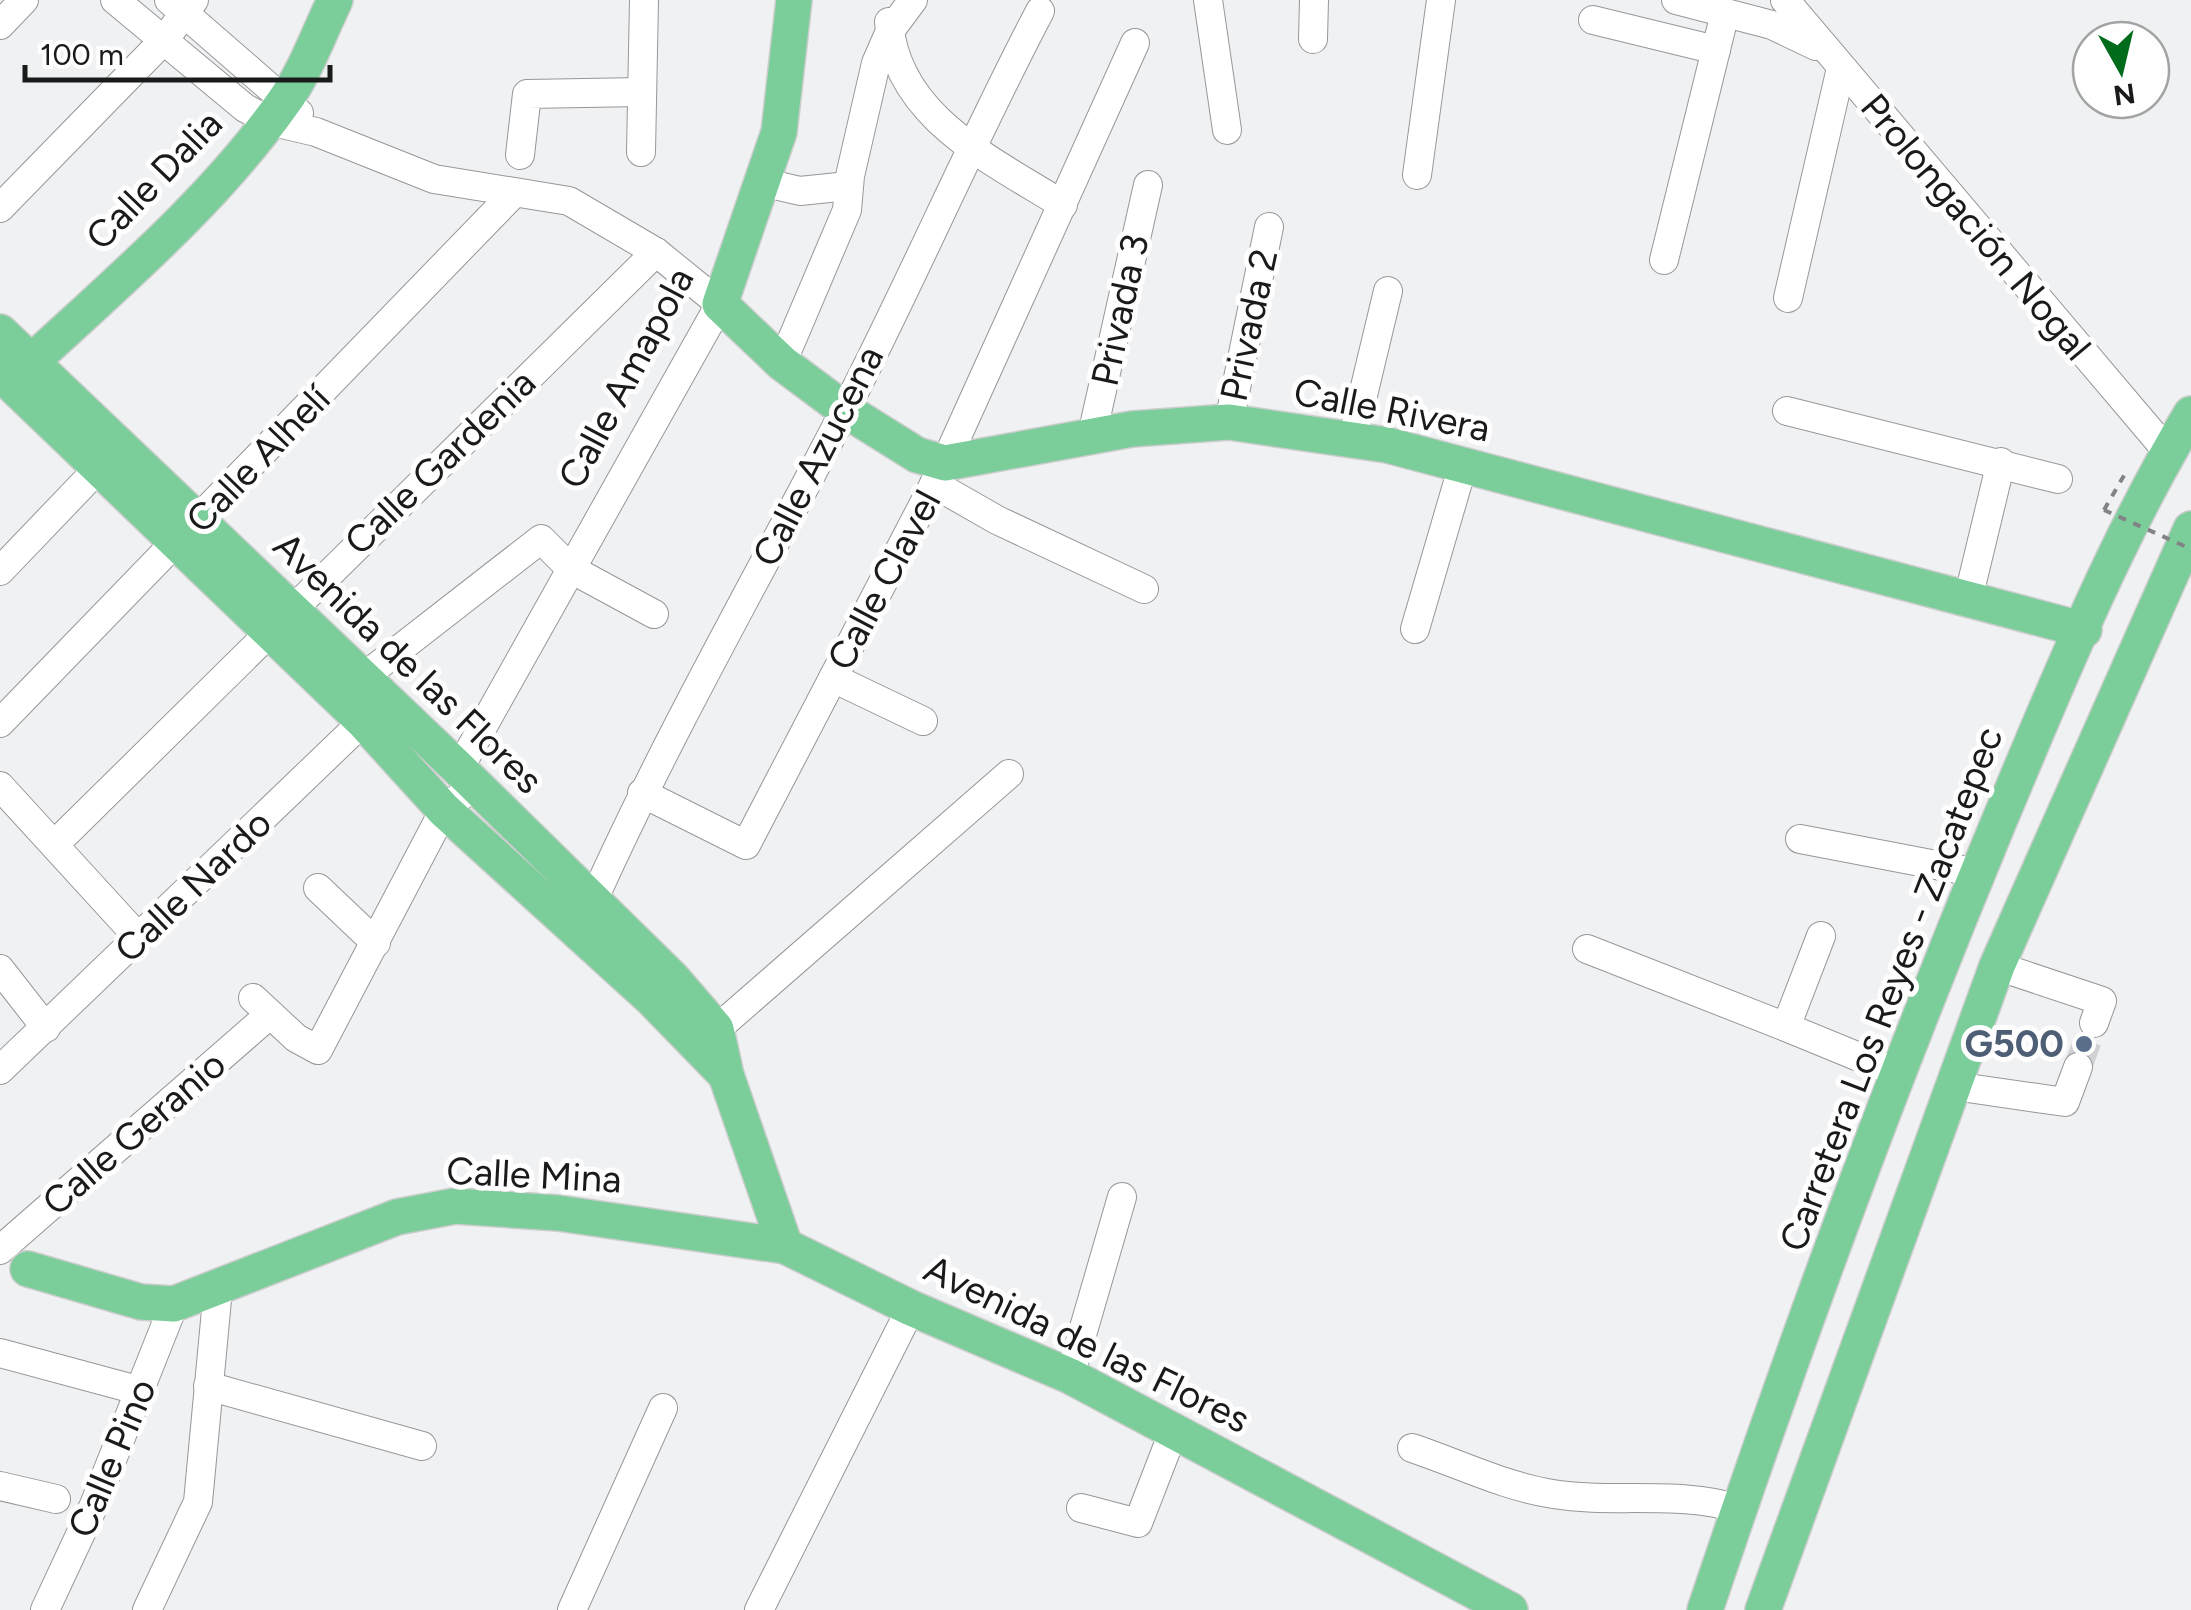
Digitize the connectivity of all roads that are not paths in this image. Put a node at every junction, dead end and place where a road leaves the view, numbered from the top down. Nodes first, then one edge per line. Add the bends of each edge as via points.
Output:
1 (24, 0) edge
2 (115, 0) edge
3 (335, 0) edge
4 (644, 0) edge
5 (794, 0) edge
6 (887, 0) edge
7 (913, 0) edge
8 (1208, 0) edge
9 (1314, 0) edge
10 (1440, 0) edge
11 (1676, 0) edge
12 (1785, 0) edge
13 (183, 5) edge
14 (1040, 11) dead end
15 (1724, 13) junction
16 (1593, 20) dead end
17 (0, 25) edge
18 (890, 31) junction
19 (165, 39) junction
20 (1313, 39) dead end
21 (1135, 43) dead end
22 (1716, 50) junction
23 (1834, 59) junction
24 (642, 92) junction
25 (278, 110) junction
26 (1227, 130) dead end
27 (969, 146) junction
28 (641, 152) dead end
29 (520, 155) dead end
30 (1417, 175) dead end
31 (762, 182) junction
32 (1148, 184) dead end
33 (848, 186) junction
34 (514, 193) junction
35 (1063, 205) junction
36 (0, 208) edge
37 (1269, 227) dead end
38 (656, 252) junction
39 (1664, 260) dead end
40 (1388, 291) dead end
41 (1788, 298) dead end
42 (720, 304) junction
43 (0, 332) edge
44 (782, 363) junction
45 (10, 378) edge
46 (845, 410) junction
47 (1787, 411) dead end
48 (2191, 414) edge
49 (1229, 422) junction
50 (1092, 435) junction
51 (1352, 440) junction
52 (2168, 452) junction
53 (109, 458) junction
54 (2000, 462) junction
55 (1463, 465) junction
56 (940, 473) junction
57 (2058, 478) dead end
58 (2191, 529) edge
59 (188, 531) junction
60 (571, 569) junction
61 (0, 571) edge
62 (1144, 588) dead end
63 (1968, 599) junction
64 (654, 614) dead end
65 (279, 618) junction
66 (1415, 629) dead end
67 (2084, 630) junction
68 (833, 678) junction
69 (370, 700) junction
70 (924, 721) dead end
71 (0, 724) edge
72 (1009, 774) dead end
73 (466, 777) junction
74 (0, 786) edge
75 (642, 792) junction
76 (444, 810) junction
77 (1800, 839) dead end
78 (56, 842) junction
79 (540, 873) junction
80 (1978, 873) junction
81 (318, 888) dead end
82 (593, 901) junction
83 (1821, 936) dead end
84 (140, 938) junction
85 (376, 942) junction
86 (1587, 949) dead end
87 (1998, 966) junction
88 (0, 969) edge
89 (2094, 1023) dead end
90 (1786, 1027) junction
91 (46, 1028) junction
92 (707, 1037) junction
93 (2078, 1067) tunnel mouth
94 (0, 1070) edge
95 (1898, 1073) junction
96 (1954, 1086) junction
97 (1122, 1197) dead end
98 (785, 1246) junction
99 (6, 1255) edge
100 (218, 1290) junction
101 (174, 1304) junction
102 (911, 1308) junction
103 (0, 1354) edge
104 (1070, 1376) junction
105 (208, 1386) junction
106 (141, 1391) junction
107 (663, 1408) dead end
108 (1174, 1430) junction
109 (422, 1446) dead end
110 (1412, 1448) dead end
111 (0, 1486) edge
112 (56, 1498) dead end
113 (1081, 1508) dead end
114 (1739, 1509) junction
115 (44, 1610) edge
116 (147, 1610) edge
117 (572, 1610) edge
118 (759, 1610) edge
119 (1510, 1610) edge
120 (1705, 1610) edge
121 (1763, 1610) edge

1 - 17 street
2 - 19 street
3 - 25 main road, Calle Dalia
4 - 24 street
5 - 31 main road, Calle Amapola via 779,132
6 - 18 street
7 - 18 street, Calle Azucena
8 - 26 street
9 - 20 street
10 - 30 street
11 - 15 street
12 - 23 street, Prolongación Nogal
13 - 19 street
13 - 25 street
14 - 27 street, Calle Azucena
15 - 22 street
15 - 23 street via 1772,25
16 - 22 street
18 - 27 street via 924,109
18 - 33 street, Calle Azucena via 876,63
19 - 25 street via 245,108
19 - 36 street
21 - 35 street, Calle Clavel
22 - 39 street
23 - 41 street
23 - 52 street, Prolongación Nogal
24 - 28 street
24 - 29 street via 526,94
25 - 34 street via 434,179
25 - 45 main road, Calle Dalia via 200,199
27 - 35 street
27 - 46 street, Calle Azucena
31 - 33 street via 800,192
31 - 42 main road, Calle Amapola
32 - 50 street, Privada 3
33 - 44 street, Calle Azucena via 847,210
34 - 38 street via 568,202
34 - 59 street, Calle Alhelí
35 - 56 street, Calle Clavel
37 - 49 street, Privada 2
38 - 42 street
38 - 65 street, Calle Gardenia
40 - 51 street
42 - 44 main road
42 - 60 street, Calle Amapola
43 - 45 main road, Avenida de las Flores
44 - 46 main road
45 - 53 main road, Avenida de las Flores
46 - 56 main road
46 - 75 street, Calle Azucena
47 - 54 street
48 - 52 main road, Carretera Los Reyes - Zacatepec
49 - 50 main road, Calle Rivera
49 - 51 main road, Calle Rivera
50 - 56 main road, Calle Rivera
51 - 55 main road, Calle Rivera
52 - 67 main road, Carretera Los Reyes - Zacatepec
53 - 59 main road, Avenida de las Flores
53 - 61 street
54 - 57 street
54 - 63 street
55 - 63 main road, Calle Rivera
55 - 66 street
56 - 62 street via 996,520
56 - 68 street, Calle Clavel
58 - 87 main road
59 - 65 main road, Avenida de las Flores
59 - 71 street, Calle Alhelí
60 - 64 street
60 - 69 street, Calle Nardo via 540,539
60 - 73 street, Calle Amapola
63 - 67 main road, Calle Rivera
65 - 69 main road, Avenida de las Flores
65 - 78 street, Calle Gardenia
67 - 80 main road, Carretera Los Reyes - Zacatepec
68 - 70 street
68 - 75 street, Calle Clavel via 746,844
69 - 73 main road, Avenida de las Flores
69 - 76 main road, Avenida de las Flores
69 - 84 street, Calle Nardo
72 - 92 street
73 - 76 street
73 - 79 main road, Avenida de las Flores
74 - 78 street
75 - 82 street, Calle Azucena
76 - 79 main road, Avenida de las Flores
76 - 85 street, Calle Geranio
77 - 80 street
78 - 84 street
79 - 82 main road, Avenida de las Flores
79 - 92 main road, Avenida de las Flores
80 - 95 main road, Carretera Los Reyes - Zacatepec
81 - 85 street
82 - 92 main road, Avenida de las Flores via 672,978
83 - 90 street
84 - 91 street, Calle Nardo
85 - 99 street, Calle Geranio via 318,1050 261,1007
86 - 90 street
87 - 89 street via 2102,1001
87 - 96 main road
88 - 91 street
90 - 95 street
91 - 94 street, Calle Nardo
92 - 98 main road, Avenida de las Flores
93 - 96 street via 2065,1102
95 - 114 main road, Carretera Los Reyes - Zacatepec
96 - 121 main road
97 - 104 street
98 - 100 main road, Calle Mina via 558,1213 454,1206 398,1218
98 - 102 main road, Avenida de las Flores
99 - 101 main road via 141,1302
100 - 101 main road, Calle Mina
100 - 105 street
101 - 106 street, Calle Pino
102 - 104 main road, Avenida de las Flores
102 - 118 street
103 - 106 street
104 - 108 main road, Avenida de las Flores
105 - 109 street
105 - 116 street via 198,1502
106 - 115 street, Calle Pino
107 - 117 street
108 - 113 street via 1138,1523
108 - 119 main road, Avenida de las Flores
110 - 114 street via 1549,1494 1689,1498
111 - 112 street
114 - 120 main road, Carretera Los Reyes - Zacatepec

